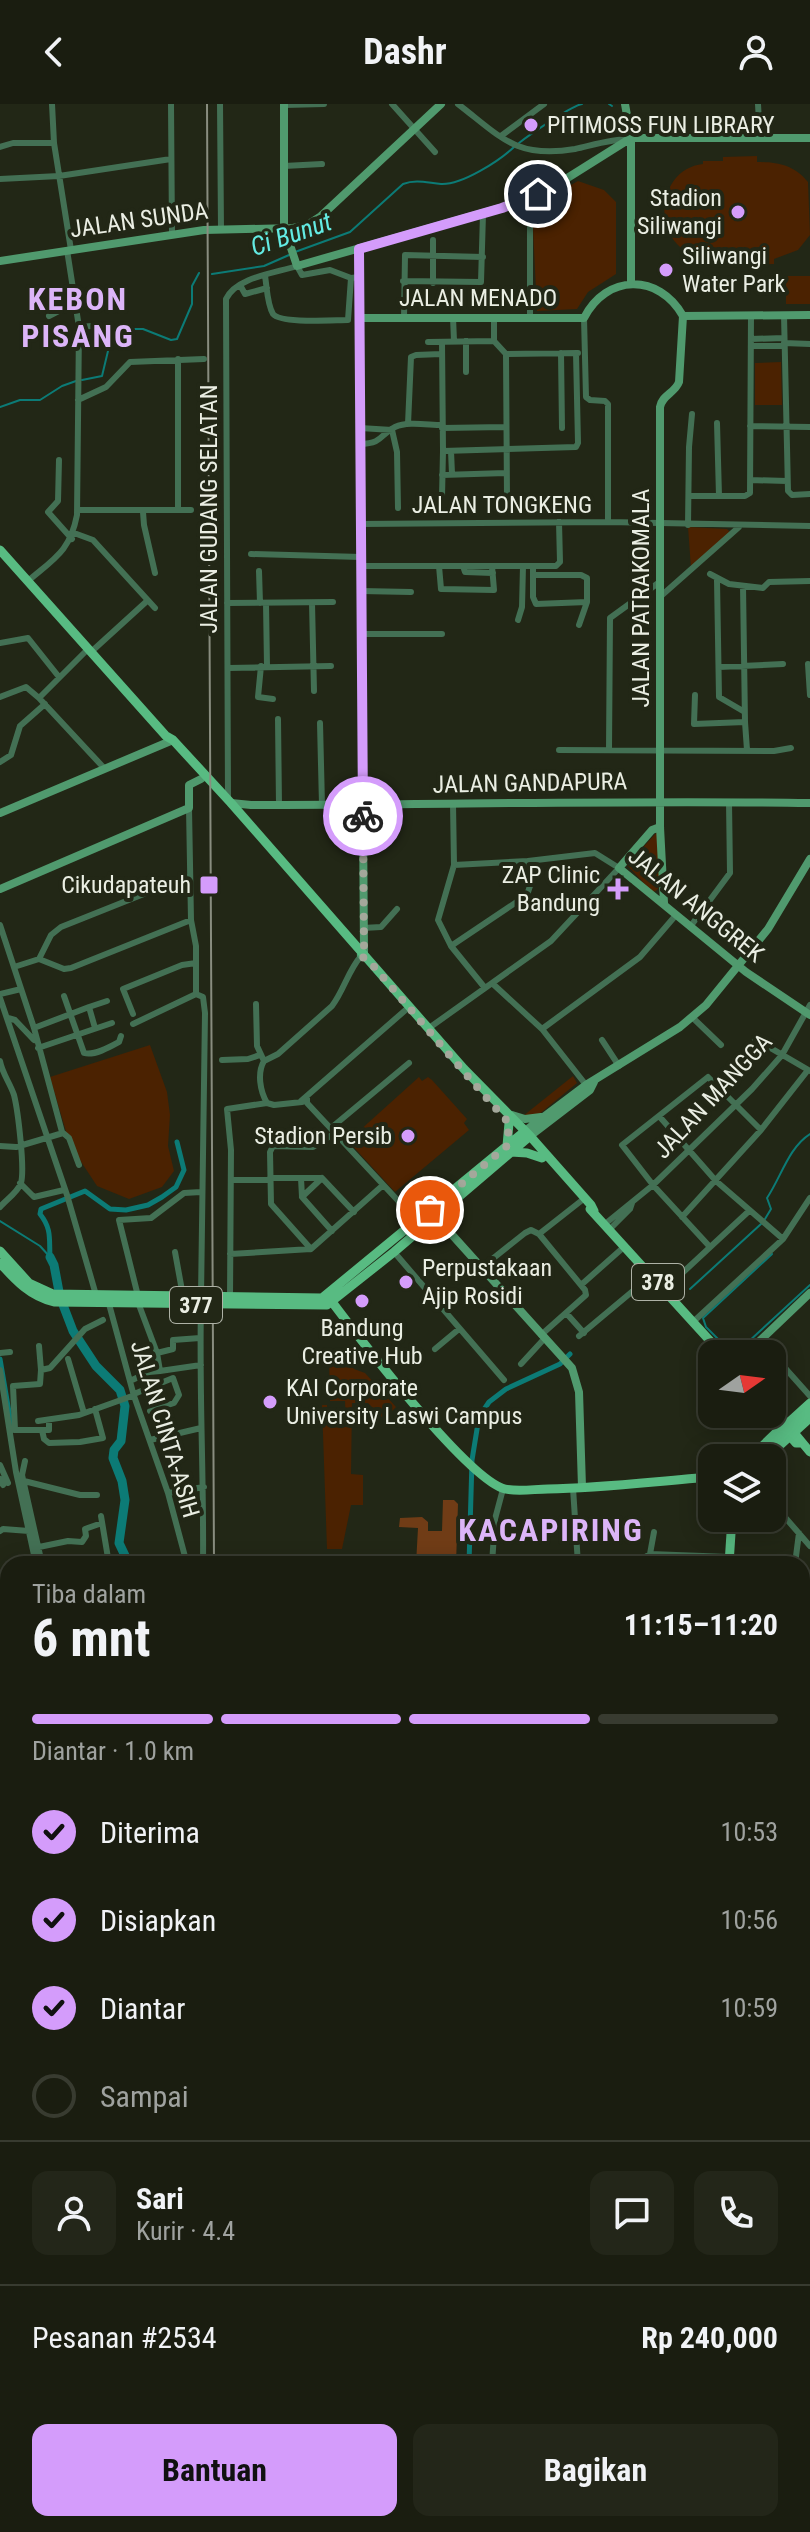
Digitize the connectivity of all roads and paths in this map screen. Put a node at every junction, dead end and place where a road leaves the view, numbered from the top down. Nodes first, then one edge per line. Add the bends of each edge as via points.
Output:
1 (52, 104) edge
2 (171, 104) edge
3 (220, 104) edge
4 (324, 104) edge
5 (441, 104) edge
6 (458, 104) edge
7 (544, 104) edge
8 (625, 104) edge
9 (758, 104) edge
10 (284, 105) edge
11 (390, 105) edge
12 (415, 131) junction
13 (501, 136) junction
14 (631, 138) junction
15 (810, 138) edge
16 (757, 139) junction
17 (54, 143) junction
18 (611, 145) junction
19 (0, 147) edge
20 (435, 152) dead end
21 (171, 159) junction
22 (631, 160) junction
23 (322, 164) dead end
24 (284, 166) junction
25 (59, 176) junction
26 (0, 179) edge
27 (530, 199) junction
28 (483, 214) junction
29 (320, 217) junction
30 (284, 227) junction
31 (221, 229) junction
32 (327, 229) dead end
33 (172, 235) junction
34 (433, 240) dead end
35 (402, 243) dead end
36 (359, 249) junction
37 (69, 250) junction
38 (405, 255) junction
39 (433, 256) junction
40 (327, 257) junction
41 (483, 257) junction
42 (0, 261) edge
43 (295, 262) junction
44 (330, 270) junction
45 (265, 276) junction
46 (355, 278) junction
47 (403, 281) junction
48 (433, 283) junction
49 (631, 283) junction
50 (240, 285) junction
51 (267, 288) junction
52 (76, 302) junction
53 (751, 315) junction
54 (784, 315) junction
55 (810, 315) edge
56 (49, 316) dead end
57 (683, 316) junction
58 (453, 317) junction
59 (494, 317) junction
60 (359, 318) junction
61 (404, 318) junction
62 (530, 318) junction
63 (584, 318) junction
64 (92, 326) dead end
65 (79, 327) junction
66 (454, 341) junction
67 (466, 341) junction
68 (494, 341) junction
69 (428, 342) dead end
70 (442, 342) junction
71 (751, 343) junction
72 (784, 343) junction
73 (810, 344) edge
74 (561, 353) junction
75 (580, 353) junction
76 (441, 354) junction
77 (506, 354) junction
78 (178, 359) junction
79 (204, 359) dead end
80 (466, 372) dead end
81 (78, 400) junction
82 (692, 414) dead end
83 (717, 423) dead end
84 (408, 424) junction
85 (442, 426) junction
86 (750, 426) junction
87 (505, 427) junction
88 (786, 427) junction
89 (810, 427) edge
90 (360, 428) junction
91 (562, 428) dead end
92 (392, 430) junction
93 (360, 444) junction
94 (505, 450) junction
95 (443, 451) junction
96 (451, 451) junction
97 (59, 460) dead end
98 (506, 473) junction
99 (452, 474) junction
100 (442, 475) junction
101 (750, 480) junction
102 (787, 481) junction
103 (810, 494) edge
104 (689, 496) junction
105 (719, 496) junction
106 (442, 497) dead end
107 (507, 498) dead end
108 (398, 508) dead end
109 (77, 510) junction
110 (178, 510) junction
111 (191, 510) dead end
112 (158, 511) junction
113 (143, 512) junction
114 (159, 520) dead end
115 (559, 522) junction
116 (608, 522) junction
117 (361, 524) junction
118 (661, 524) junction
119 (688, 525) junction
120 (740, 526) junction
121 (810, 526) edge
122 (73, 536) junction
123 (0, 550) edge
124 (251, 554) dead end
125 (361, 562) junction
126 (439, 566) junction
127 (523, 566) junction
128 (533, 566) junction
129 (705, 569) junction
130 (493, 570) junction
131 (259, 571) dead end
132 (155, 573) dead end
133 (533, 575) junction
134 (717, 580) junction
135 (28, 581) junction
136 (661, 581) junction
137 (810, 581) edge
138 (743, 586) junction
139 (361, 591) junction
140 (411, 592) dead end
141 (661, 596) junction
142 (147, 601) junction
143 (333, 602) dead end
144 (587, 602) junction
145 (227, 603) junction
146 (263, 603) junction
147 (312, 603) junction
148 (155, 608) dead end
149 (518, 620) dead end
150 (579, 625) dead end
151 (361, 634) junction
152 (442, 634) dead end
153 (0, 643) edge
154 (89, 651) junction
155 (783, 664) dead end
156 (808, 664) dead end
157 (264, 666) junction
158 (313, 666) junction
159 (331, 666) dead end
160 (743, 666) junction
161 (719, 667) junction
162 (229, 668) junction
163 (59, 677) junction
164 (314, 691) dead end
165 (695, 695) dead end
166 (810, 695) edge
167 (0, 697) edge
168 (39, 698) junction
169 (273, 699) dead end
170 (45, 704) junction
171 (743, 711) junction
172 (278, 719) dead end
173 (745, 722) junction
174 (320, 723) dead end
175 (169, 740) junction
176 (791, 748) dead end
177 (609, 749) junction
178 (559, 750) dead end
179 (662, 750) junction
180 (747, 750) junction
181 (0, 761) edge
182 (104, 768) junction
183 (201, 779) junction
184 (661, 800) junction
185 (230, 801) junction
186 (729, 802) junction
187 (810, 803) edge
188 (363, 804) junction
189 (453, 804) junction
190 (251, 805) junction
191 (279, 805) junction
192 (322, 805) junction
193 (189, 808) junction
194 (0, 813) edge
195 (248, 822) junction
196 (660, 827) junction
197 (810, 859) edge
198 (528, 861) junction
199 (454, 865) junction
200 (619, 868) junction
201 (807, 871) edge
202 (189, 876) junction
203 (663, 887) junction
204 (0, 889) edge
205 (652, 894) junction
206 (316, 903) junction
207 (664, 903) junction
208 (397, 909) dead end
209 (676, 915) junction
210 (191, 920) junction
211 (690, 927) junction
212 (363, 928) junction
213 (1, 930) edge
214 (451, 946) junction
215 (364, 956) junction
216 (39, 959) junction
217 (196, 963) junction
218 (739, 966) junction
219 (14, 967) junction
220 (493, 984) junction
221 (485, 988) junction
222 (21, 989) junction
223 (196, 994) junction
224 (0, 996) edge
225 (64, 996) dead end
226 (107, 1001) dead end
227 (256, 1004) dead end
228 (89, 1007) junction
229 (409, 1007) junction
230 (809, 1011) edge
231 (69, 1014) junction
232 (133, 1014) dead end
233 (692, 1017) junction
234 (8, 1018) junction
235 (112, 1023) dead end
236 (133, 1024) dead end
237 (34, 1028) junction
238 (95, 1028) junction
239 (429, 1028) junction
240 (542, 1029) junction
241 (76, 1033) junction
242 (121, 1036) dead end
243 (755, 1039) dead end
244 (602, 1040) dead end
245 (38, 1045) junction
246 (721, 1045) dead end
247 (782, 1055) junction
248 (262, 1058) junction
249 (222, 1060) dead end
250 (0, 1061) edge
251 (409, 1063) dead end
252 (619, 1066) junction
253 (464, 1069) junction
254 (809, 1070) edge
255 (590, 1083) junction
256 (305, 1101) junction
257 (267, 1103) junction
258 (735, 1106) junction
259 (504, 1111) junction
260 (659, 1116) junction
261 (546, 1118) junction
262 (509, 1123) junction
263 (761, 1130) junction
264 (333, 1131) junction
265 (63, 1133) junction
266 (525, 1136) junction
267 (47, 1140) junction
268 (0, 1146) edge
269 (20, 1146) junction
270 (509, 1149) junction
271 (689, 1151) junction
272 (544, 1156) junction
273 (79, 1165) dead end
274 (301, 1178) junction
275 (322, 1178) junction
276 (270, 1179) junction
277 (231, 1180) junction
278 (716, 1181) junction
279 (20, 1183) junction
280 (653, 1185) junction
281 (382, 1186) junction
282 (201, 1192) junction
283 (66, 1195) junction
284 (302, 1197) junction
285 (810, 1198) edge
286 (581, 1201) junction
287 (0, 1207) edge
288 (594, 1211) junction
289 (749, 1211) junction
290 (354, 1212) junction
291 (436, 1217) junction
292 (682, 1217) junction
293 (417, 1221) junction
294 (608, 1226) junction
295 (332, 1231) junction
296 (539, 1234) junction
297 (783, 1239) junction
298 (625, 1246) junction
299 (710, 1247) junction
300 (311, 1249) junction
301 (0, 1251) edge
302 (175, 1252) dead end
303 (394, 1252) junction
304 (230, 1254) junction
305 (0, 1263) edge
306 (481, 1268) junction
307 (652, 1275) junction
308 (581, 1285) junction
309 (664, 1290) junction
310 (810, 1293) edge
311 (96, 1296) junction
312 (183, 1296) junction
313 (230, 1297) junction
314 (59, 1299) junction
315 (138, 1300) junction
316 (327, 1300) junction
317 (201, 1301) junction
318 (109, 1304) junction
319 (567, 1314) junction
320 (103, 1320) dead end
321 (693, 1322) junction
322 (459, 1329) junction
323 (542, 1337) junction
324 (200, 1338) junction
325 (709, 1340) edge
326 (762, 1340) edge
327 (565, 1344) dead end
328 (39, 1346) dead end
329 (435, 1349) dead end
330 (10, 1352) dead end
331 (1, 1353) edge
332 (157, 1353) junction
333 (561, 1356) junction
334 (68, 1359) dead end
335 (521, 1364) dead end
336 (201, 1365) junction
337 (786, 1369) edge
338 (0, 1370) edge
339 (41, 1370) junction
340 (160, 1371) junction
341 (504, 1380) dead end
342 (130, 1381) junction
343 (810, 1396) edge
344 (8, 1397) edge
345 (128, 1397) junction
346 (810, 1403) edge
347 (95, 1409) junction
348 (810, 1410) edge
349 (84, 1413) junction
350 (144, 1413) junction
351 (810, 1418) edge
352 (4, 1421) edge
353 (38, 1421) dead end
354 (49, 1421) junction
355 (786, 1422) edge
356 (786, 1424) edge
357 (201, 1428) junction
358 (791, 1428) junction
359 (42, 1430) junction
360 (12, 1431) junction
361 (150, 1440) junction
362 (769, 1444) edge
363 (773, 1444) edge
364 (778, 1444) edge
365 (810, 1452) edge
366 (25, 1461) dead end
367 (0, 1465) edge
368 (20, 1474) junction
369 (698, 1478) edge
370 (3, 1484) edge
371 (204, 1487) junction
372 (578, 1488) junction
373 (503, 1489) junction
374 (168, 1493) junction
375 (97, 1495) dead end
376 (786, 1518) edge
377 (0, 1531) edge
378 (29, 1531) junction
379 (654, 1532) dead end
380 (728, 1532) edge
381 (731, 1532) edge
382 (736, 1532) edge
383 (799, 1533) junction
384 (810, 1546) edge
385 (39, 1547) junction
386 (650, 1554) junction
387 (34, 1556) edge
388 (41, 1556) edge
389 (108, 1556) edge
390 (185, 1556) edge
391 (203, 1556) edge
392 (493, 1556) edge
393 (578, 1556) edge
394 (647, 1556) edge
395 (680, 1556) edge
396 (725, 1556) edge
397 (726, 1556) edge
398 (728, 1556) edge
399 (796, 1556) edge

1 - 17 street
2 - 21 street
3 - 31 street
4 - 10 street
5 - 12 street
6 - 13 street
7 - 13 street
8 - 14 street
9 - 16 street
10 - 24 street
11 - 12 street
12 - 20 street
12 - 29 street
13 - 18 street via 536,152
14 - 16 street
14 - 18 street
14 - 22 street
15 - 16 street
17 - 19 street
17 - 25 street
18 - 22 street
18 - 27 street
21 - 25 street
21 - 33 street
22 - 49 street
23 - 24 street
24 - 30 street
25 - 26 street
25 - 37 street
27 - 28 street
27 - 62 street
28 - 36 street
28 - 41 street
29 - 30 street, JALAN SUNDA via 307,225
29 - 32 street
30 - 31 street, JALAN SUNDA
30 - 43 street
31 - 33 street, JALAN SUNDA
33 - 37 street, JALAN SUNDA
34 - 39 street
35 - 38 street
36 - 40 street
36 - 46 street
37 - 42 street, JALAN SUNDA
37 - 52 street
38 - 39 street
38 - 47 street
39 - 41 street
39 - 48 street
40 - 43 street
40 - 44 street
41 - 48 street via 480,283
43 - 44 street via 302,275
43 - 45 street
44 - 46 street
45 - 50 street
45 - 51 street
46 - 51 street via 348,320 279,319
46 - 60 street
47 - 48 street
47 - 61 street
49 - 57 street via 658,290
49 - 63 street, JALAN MENADO via 603,294
50 - 51 street via 245,294
50 - 145 street, JALAN GUDANG SELATAN via 228,293 225,308
52 - 56 street
52 - 65 street
53 - 54 street
53 - 57 street
53 - 71 street
54 - 55 street
54 - 72 street
57 - 118 street, JALAN PATRAKOMALA via 679,382 661,403
58 - 59 street, JALAN MENADO
58 - 61 street, JALAN MENADO
58 - 66 street
59 - 62 street, JALAN MENADO
59 - 68 street
60 - 61 street, JALAN MENADO
60 - 90 street
62 - 63 street, JALAN MENADO
63 - 75 street
64 - 65 street
65 - 81 street
66 - 67 street
66 - 70 street
67 - 68 street
67 - 80 street
68 - 77 street
69 - 70 street
70 - 76 street
71 - 72 street
71 - 86 street
72 - 73 street
72 - 88 street
74 - 75 street
74 - 77 street
74 - 91 street
75 - 94 street via 577,445
75 - 116 street via 586,397 608,404
76 - 84 street via 411,357
76 - 85 street
77 - 87 street
78 - 79 street
78 - 81 street via 130,362 106,387
78 - 110 street
81 - 109 street
82 - 104 street
83 - 105 street
84 - 85 street
84 - 92 street
85 - 87 street
85 - 95 street
86 - 88 street
86 - 101 street
87 - 94 street
88 - 89 street
88 - 102 street
90 - 92 street
90 - 93 street
92 - 93 street via 379,441
92 - 108 street
93 - 117 street
94 - 96 street
94 - 98 street
95 - 96 street
95 - 100 street
96 - 99 street
97 - 122 street via 58,501 48,512
98 - 99 street
98 - 107 street
99 - 100 street
100 - 106 street
101 - 102 street
101 - 105 street via 748,495
102 - 103 street via 790,495
104 - 105 street
104 - 119 street
109 - 113 street
109 - 122 street
110 - 111 street
110 - 112 street
112 - 113 street
112 - 114 street
113 - 132 street
115 - 116 street, JALAN TONGKENG
115 - 117 street, JALAN TONGKENG
115 - 128 street via 559,565
116 - 118 street, JALAN TONGKENG
117 - 125 street
118 - 119 street, JALAN TONGKENG
118 - 136 street, JALAN PATRAKOMALA
119 - 120 street, JALAN TONGKENG
120 - 121 street, JALAN TONGKENG
120 - 129 street
122 - 135 street
122 - 142 street via 93,540
123 - 135 main road
124 - 125 street
125 - 126 street
125 - 139 street
126 - 130 street
126 - 130 street via 442,590 494,590
127 - 128 street
127 - 130 street
127 - 149 street
128 - 133 street
129 - 134 street
129 - 141 street
131 - 146 street
133 - 144 street via 584,576
133 - 144 street via 536,604
134 - 138 street
134 - 161 street
135 - 154 main road
136 - 141 street, JALAN PATRAKOMALA
136 - 177 street via 610,618
137 - 138 street
138 - 160 street
139 - 140 street
139 - 151 street
141 - 179 street, JALAN PATRAKOMALA
142 - 148 street
142 - 154 street
143 - 147 street
144 - 150 street
145 - 146 street
145 - 162 street, JALAN GUDANG SELATAN
146 - 147 street
146 - 157 street
147 - 158 street
151 - 152 street
151 - 188 street
153 - 163 street via 28,638
154 - 163 street
154 - 175 main road
155 - 160 street
156 - 166 street
157 - 158 street
157 - 162 street
157 - 169 street via 259,698
158 - 159 street
158 - 164 street
160 - 161 street
160 - 171 street
161 - 171 street via 719,697
162 - 185 street, JALAN GUDANG SELATAN
163 - 168 street
165 - 173 street via 694,724
167 - 168 street via 23,687
168 - 170 street
170 - 181 street via 20,726 11,755
170 - 182 street
171 - 173 street
172 - 191 street
173 - 180 street
174 - 192 street
175 - 182 street
175 - 183 main road
175 - 185 main road
176 - 180 street
177 - 178 street
177 - 179 street
179 - 180 street
179 - 184 street, JALAN PATRAKOMALA
182 - 194 street
183 - 193 street via 189,785
183 - 206 main road
184 - 186 street, JALAN GANDAPURA
184 - 189 street, JALAN GANDAPURA
184 - 196 street, JALAN PATRAKOMALA
185 - 190 street, JALAN GANDAPURA
185 - 195 main road
186 - 187 street, JALAN GANDAPURA
186 - 211 street via 730,873
188 - 189 street, JALAN GANDAPURA
188 - 192 street, JALAN GANDAPURA
188 - 212 street
189 - 199 street
190 - 191 street, JALAN GANDAPURA
190 - 195 street
191 - 192 street, JALAN GANDAPURA
193 - 202 street
193 - 204 street
195 - 206 main road
196 - 200 street
196 - 203 street, JALAN PATRAKOMALA
197 - 201 street
198 - 199 street, JALAN ANGGREK
198 - 200 street, JALAN ANGGREK via 595,853
198 - 214 street via 527,895
199 - 214 street via 438,920
200 - 205 street, JALAN ANGGREK
200 - 220 street via 551,941
201 - 218 street
202 - 210 street
202 - 216 street via 56,930
203 - 205 street
203 - 207 street, JALAN PATRAKOMALA
205 - 207 street, JALAN ANGGREK
206 - 215 main road
207 - 209 street, JALAN ANGGREK
208 - 212 street via 381,927
209 - 211 street, JALAN ANGGREK
209 - 240 street via 640,957
210 - 216 street via 71,968
210 - 217 street
211 - 218 street, JALAN ANGGREK
212 - 215 street
213 - 219 street
214 - 221 street
215 - 229 main road
215 - 248 street via 351,968 332,1006 278,1054
216 - 219 street
217 - 223 street
217 - 232 street via 123,989
218 - 230 street, JALAN ANGGREK
218 - 233 street
219 - 222 street
220 - 221 street
220 - 240 street
221 - 239 street
222 - 224 street
222 - 237 street
223 - 236 street
223 - 282 street via 203,997 206,1062
224 - 234 street
225 - 231 street
226 - 228 street
227 - 248 street
228 - 231 street
228 - 238 street
229 - 239 main road
229 - 256 street
230 - 247 street, JALAN MANGGA
231 - 237 street
231 - 241 street
233 - 246 street
233 - 252 street
234 - 245 street
234 - 267 street
235 - 238 street
237 - 245 street
238 - 241 street
239 - 253 main road
240 - 255 street
241 - 242 street via 84,1053 90,1054 119,1042
241 - 245 street
243 - 247 street
244 - 252 street
245 - 265 street
247 - 254 street
247 - 258 street, JALAN MANGGA
248 - 249 street
248 - 257 street
250 - 269 street via 16,1105
251 - 264 street
252 - 255 street
253 - 259 main road
253 - 262 main road
254 - 263 street
255 - 261 street
256 - 257 street
256 - 264 street
257 - 277 street via 227,1109
258 - 260 street via 708,1077
258 - 263 street
258 - 271 street, JALAN MANGGA
259 - 261 street via 525,1119
259 - 266 main road
260 - 271 street
260 - 280 street via 622,1145
261 - 266 street
261 - 272 street
262 - 266 main road
262 - 270 main road
263 - 278 street
264 - 276 street via 313,1147 271,1148
264 - 281 street
265 - 267 street
265 - 273 street
266 - 270 main road
266 - 272 main road, 378
267 - 269 street
267 - 283 street
268 - 269 street
269 - 279 street
270 - 272 main road
270 - 291 main road
270 - 293 main road
271 - 278 street
271 - 280 street, JALAN MANGGA
272 - 286 main road, 378
272 - 288 main road, 378
274 - 275 street
274 - 276 street
274 - 284 street
275 - 284 street
275 - 290 street
276 - 277 street
276 - 300 street via 271,1204
277 - 304 street
278 - 289 street
278 - 292 street
279 - 283 street via 34,1197
279 - 287 street
280 - 292 street
280 - 294 street, JALAN MANGGA
281 - 290 street
281 - 293 street
282 - 315 street via 184,1193 151,1218 121,1219
282 - 317 street
283 - 311 street
284 - 295 street
285 - 297 street
286 - 288 main road, 378
286 - 296 street
288 - 294 main road, 378
289 - 297 street
289 - 299 street
290 - 295 street
291 - 303 main road
291 - 306 street
292 - 299 street
293 - 316 main road
294 - 298 main road, 378
295 - 300 street
296 - 306 street via 525,1233
296 - 308 street
297 - 321 street
298 - 307 main road, 378
298 - 308 street
299 - 309 street
300 - 304 street
301 - 314 main road via 29,1283
302 - 312 street
303 - 316 main road
303 - 322 street
304 - 313 street
305 - 314 main road, 377 via 26,1290 43,1299
306 - 323 street
307 - 309 main road, 378
307 - 319 street via 582,1334
308 - 319 street via 586,1295
309 - 321 main road, 378
310 - 326 street
311 - 314 main road, 377
311 - 315 main road, 377
312 - 315 main road, 377
312 - 317 main road, 377
313 - 316 main road, 377
313 - 317 main road, 377
314 - 318 main road, 377
315 - 317 main road, 377
315 - 318 main road, 377
315 - 332 street
316 - 317 main road, 377
316 - 373 main road via 468,1464
317 - 324 street
318 - 342 street, JALAN CINTA-ASIH
319 - 323 street
320 - 339 street via 75,1338 50,1368
321 - 325 main road, 378
322 - 329 street
322 - 341 street
323 - 333 street
323 - 335 street
324 - 332 street via 173,1340 173,1349
324 - 336 street
327 - 333 street
328 - 339 street
330 - 331 street
332 - 340 street
333 - 372 street via 575,1375 579,1392
334 - 349 street
336 - 340 street
336 - 357 street
337 - 343 street
338 - 344 street
339 - 344 street via 40,1384 15,1385
340 - 342 street
342 - 345 street, JALAN CINTA-ASIH
344 - 352 street
344 - 360 street
345 - 347 street
345 - 350 street, JALAN CINTA-ASIH
345 - 350 street via 174,1379 179,1395 174,1403
346 - 358 main road
347 - 349 street
347 - 359 street via 103,1438 49,1443
348 - 363 main road, bridge
349 - 354 street
350 - 361 street, JALAN CINTA-ASIH
351 - 358 main road
352 - 360 street
353 - 354 street
354 - 359 street via 50,1429
355 - 358 main road
356 - 358 main road
357 - 361 street
357 - 371 street
358 - 362 main road
358 - 364 main road
358 - 365 main road
359 - 360 street
360 - 368 street
361 - 374 street, JALAN CINTA-ASIH
366 - 368 street
367 - 370 street
368 - 370 street
368 - 375 street via 80,1495
368 - 378 street
368 - 385 street
369 - 372 main road
371 - 374 street
371 - 391 street
372 - 373 main road
372 - 393 street
373 - 392 street
374 - 390 street, JALAN CINTA-ASIH
376 - 383 street
377 - 378 street
378 - 387 street
379 - 386 street
380 - 396 main road
381 - 397 main road
382 - 398 main road
383 - 384 street
383 - 399 street
385 - 388 street
385 - 389 street via 82,1542 85,1529 102,1520
386 - 394 street
386 - 395 street

